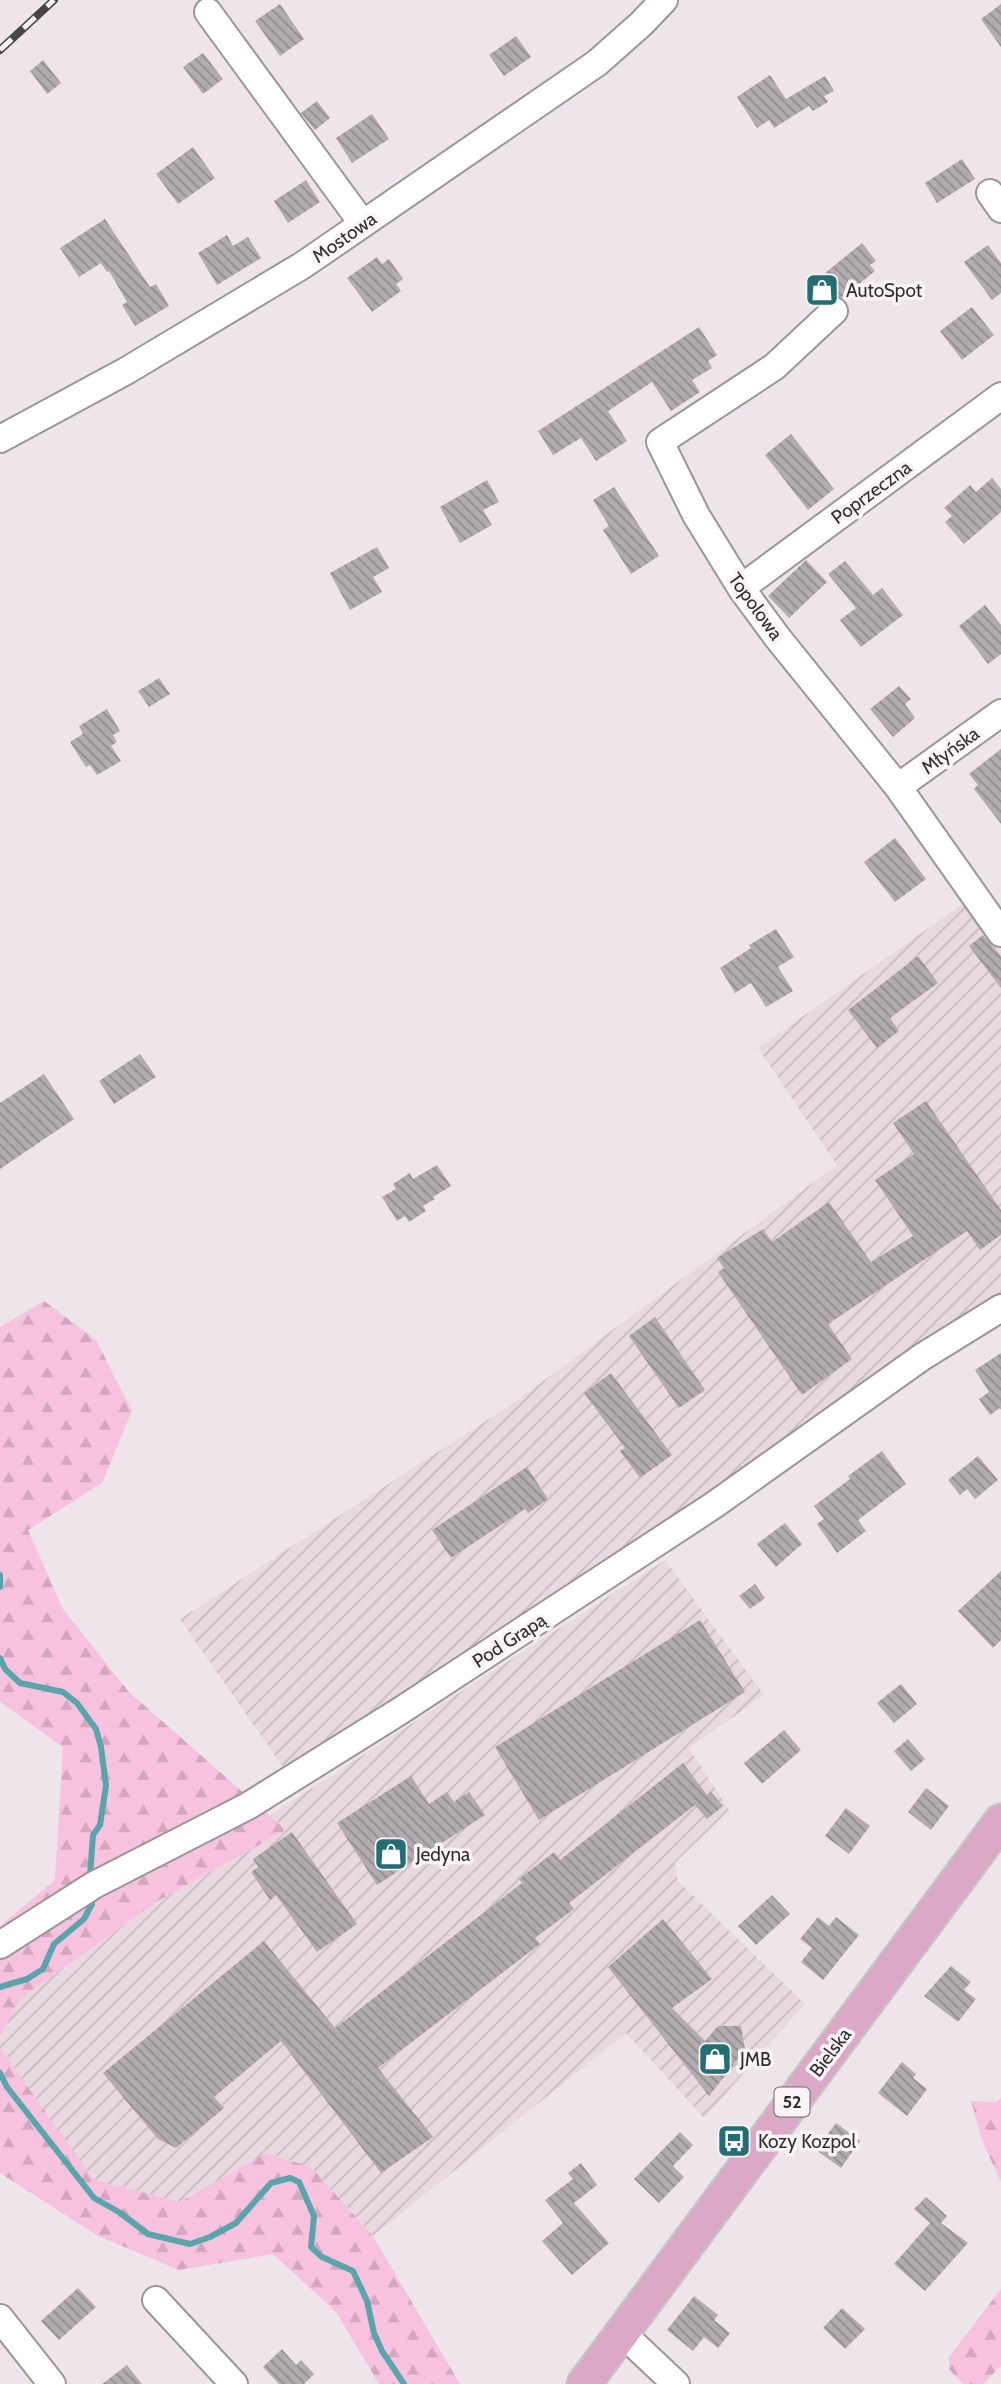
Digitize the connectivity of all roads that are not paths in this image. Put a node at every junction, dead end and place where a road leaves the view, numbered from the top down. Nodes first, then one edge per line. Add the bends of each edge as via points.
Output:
1 (664, 0) edge
2 (208, 12) dead end
3 (363, 224) junction
4 (834, 311) dead end
5 (1001, 396) edge
6 (0, 439) edge
7 (741, 588) junction
8 (1001, 713) edge
9 (898, 787) junction
10 (1001, 933) edge
11 (1001, 1308) edge
12 (1001, 1821) edge
13 (0, 1945) edge
14 (156, 2300) dead end
15 (0, 2318) edge
16 (622, 2333) junction
17 (52, 2384) edge
18 (234, 2384) edge
19 (584, 2384) edge
20 (676, 2384) edge

1 - 3 street, Mostowa via 597,63
2 - 3 street
3 - 6 street, Mostowa via 212,321
4 - 7 street, Topolowa via 774,367 660,442 696,515
5 - 7 street, Poprzeczna
7 - 9 street, Topolowa
8 - 9 street, Młyńska
9 - 10 street, Topolowa
11 - 13 street, Pod Grapą via 922,1357 714,1505 400,1711 248,1806 94,1885
12 - 16 main road, Bielska / 52
14 - 18 street
15 - 17 street
16 - 19 main road, Bielska / 52
16 - 20 street

